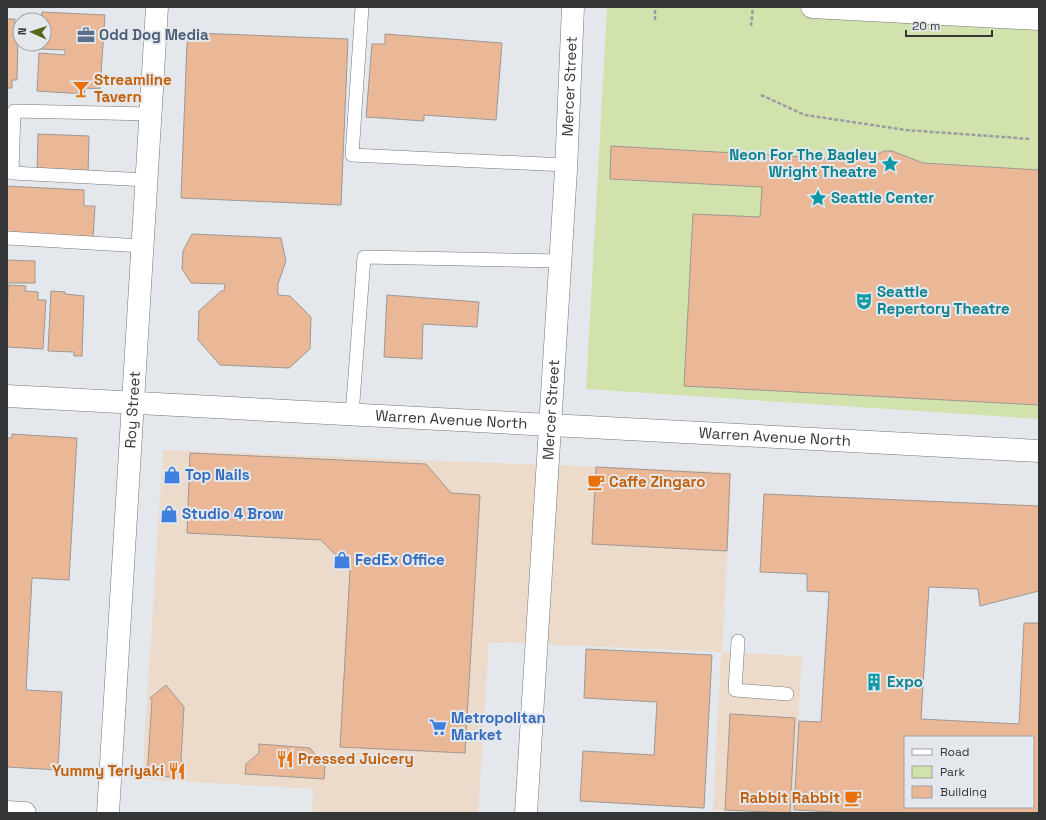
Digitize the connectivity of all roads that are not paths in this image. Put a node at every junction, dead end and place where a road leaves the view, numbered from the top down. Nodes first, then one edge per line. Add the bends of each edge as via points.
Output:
1 (157, 7) edge
2 (362, 7) edge
3 (573, 7) edge
4 (812, 7) edge
5 (1039, 19) edge
6 (150, 114) junction
7 (566, 165) junction
8 (147, 180) junction
9 (7, 238) edge
10 (142, 246) junction
11 (560, 261) junction
12 (7, 396) edge
13 (133, 404) junction
14 (352, 415) junction
15 (551, 425) junction
16 (1039, 451) edge
17 (738, 640) dead end
18 (787, 694) dead end
19 (7, 812) edge
20 (25, 813) edge
21 (108, 813) edge
22 (526, 813) edge

1 - 6 street, Roy Street
2 - 7 lane via 352,155
3 - 7 street, Mercer Street
4 - 5 street
6 - 8 street, Roy Street
6 - 8 lane via 14,111 12,173
7 - 11 street, Mercer Street
8 - 10 street, Roy Street
9 - 10 lane
10 - 13 street, Roy Street
11 - 14 lane via 364,257
11 - 15 street, Mercer Street
12 - 13 street, Warren Avenue North
13 - 14 street, Warren Avenue North
13 - 21 street, Roy Street
14 - 15 street, Warren Avenue North
15 - 16 street, Warren Avenue North
15 - 22 street, Mercer Street
17 - 18 lane via 735,690
19 - 20 street

